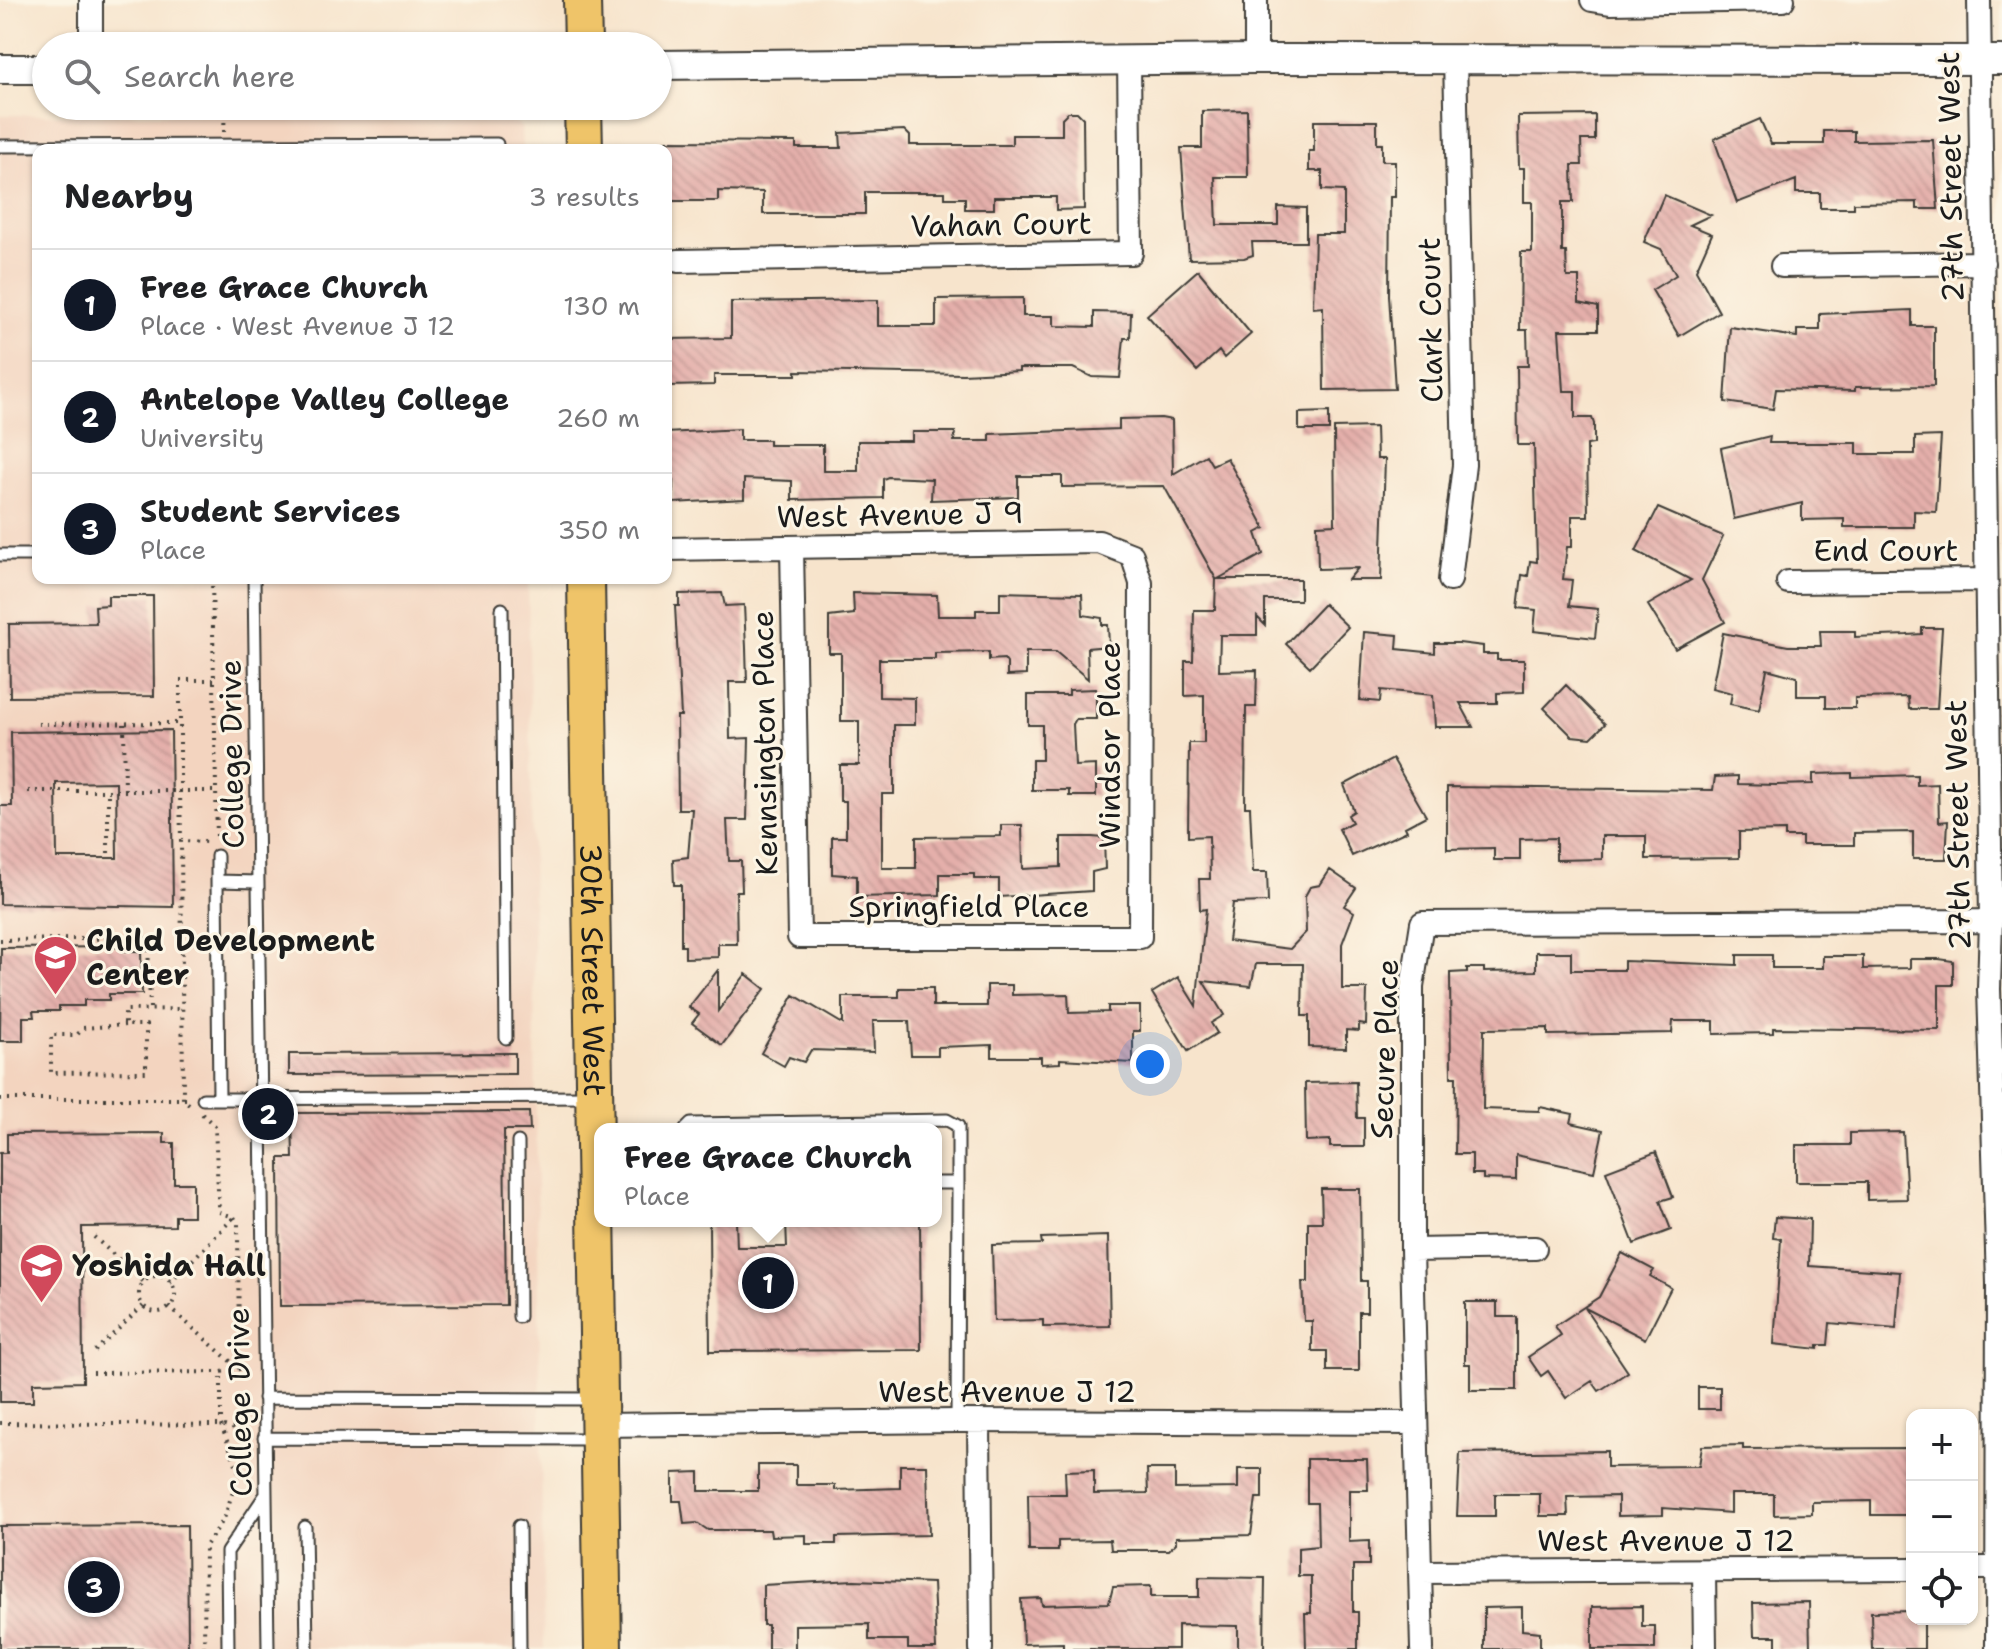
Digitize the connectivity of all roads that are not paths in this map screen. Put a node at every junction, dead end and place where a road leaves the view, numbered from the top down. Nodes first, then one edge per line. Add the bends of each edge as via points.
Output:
1 (91, 0) edge
2 (582, 0) edge
3 (1256, 0) edge
4 (1592, 0) edge
5 (1783, 0) edge
6 (1979, 0) edge
7 (91, 32) edge
8 (583, 32) edge
9 (1455, 58) junction
10 (1129, 59) junction
11 (1256, 59) junction
12 (1991, 60) edge
13 (672, 65) edge
14 (0, 69) edge
15 (32, 69) edge
16 (583, 120) edge
17 (584, 144) edge
18 (0, 146) edge
19 (32, 146) edge
20 (1992, 198) edge
21 (678, 261) dead end
22 (1983, 263) junction
23 (1782, 266) dead end
24 (792, 547) junction
25 (672, 549) edge
26 (0, 555) edge
27 (32, 555) edge
28 (1132, 555) joint
29 (1450, 580) dead end
30 (1985, 580) junction
31 (1788, 582) dead end
32 (254, 584) edge
33 (586, 584) edge
34 (1994, 604) edge
35 (502, 609) dead end
36 (217, 856) dead end
37 (217, 881) junction
38 (258, 882) junction
39 (1991, 921) junction
40 (799, 937) joint
41 (1140, 937) joint
42 (1996, 989) edge
43 (506, 1038) dead end
44 (595, 1097) junction
45 (219, 1098) junction
46 (260, 1098) junction
47 (203, 1099) road end
48 (596, 1123) edge
49 (755, 1123) edge
50 (518, 1142) dead end
51 (942, 1183) edge
52 (958, 1183) junction
53 (598, 1227) edge
54 (1535, 1248) dead end
55 (1412, 1250) junction
56 (2000, 1283) edge
57 (519, 1317) dead end
58 (264, 1398) junction
59 (599, 1421) junction
60 (968, 1421) junction
61 (1416, 1423) junction
62 (264, 1438) junction
63 (264, 1497) junction
64 (519, 1526) dead end
65 (305, 1527) dead end
66 (1978, 1568) edge
67 (1997, 1568) junction
68 (1906, 1569) edge
69 (1704, 1571) junction
70 (1420, 1572) junction
71 (228, 1649) edge
72 (268, 1649) edge
73 (307, 1649) edge
74 (520, 1649) edge
75 (603, 1649) edge
76 (981, 1649) edge
77 (1422, 1649) edge
78 (1705, 1649) edge
79 (1997, 1649) edge

1 - 7 street
2 - 8 main road
3 - 11 street
4 - 5 street
6 - 12 street, 27th Street West
9 - 11 street
9 - 12 street
9 - 29 street, Clark Court via 1464,465
10 - 11 street
10 - 13 street
10 - 21 street, Vahan Court via 1131,253
12 - 20 street, 27th Street West
14 - 15 street
16 - 17 main road
18 - 19 lane
20 - 22 street, 27th Street West
22 - 23 street
22 - 30 street, 27th Street West
24 - 25 street, West Avenue J 9
24 - 28 street, West Avenue J 9 via 1099,542
24 - 40 street, Kennsington Place
26 - 27 lane
28 - 41 street, Windsor Place via 1141,583
30 - 31 street, End Court
30 - 34 street, 27th Street West
32 - 38 lane, College Drive
33 - 44 main road, 30th Street West
34 - 39 street, 27th Street West
35 - 43 lane
36 - 37 lane
37 - 38 lane
37 - 45 lane
38 - 46 lane, College Drive
39 - 42 street, 27th Street West
39 - 55 street, Secure Place via 1422,923 1412,987
40 - 41 street, Springfield Place
42 - 56 street, 27th Street West
44 - 46 lane
44 - 48 main road, 30th Street West
45 - 46 lane
45 - 47 lane
46 - 58 lane, College Drive
49 - 52 lane via 947,1120 958,1126
50 - 57 lane
51 - 52 lane
52 - 60 lane
53 - 59 main road, 30th Street West
54 - 55 street
55 - 61 street, Secure Place
56 - 67 street, 27th Street West
58 - 59 lane
58 - 62 lane, College Drive
59 - 60 street, West Avenue J 12
59 - 62 lane
59 - 75 main road, 30th Street West
60 - 61 street, West Avenue J 12
60 - 76 street
61 - 70 street, Secure Place
62 - 63 lane, College Drive
63 - 71 lane via 227,1552
63 - 72 lane, College Drive
64 - 74 lane
65 - 73 lane
66 - 67 street
67 - 79 street, 27th Street West
68 - 69 street, West Avenue J 12
69 - 70 street, West Avenue J 12
69 - 78 street
70 - 77 street, Secure Place

